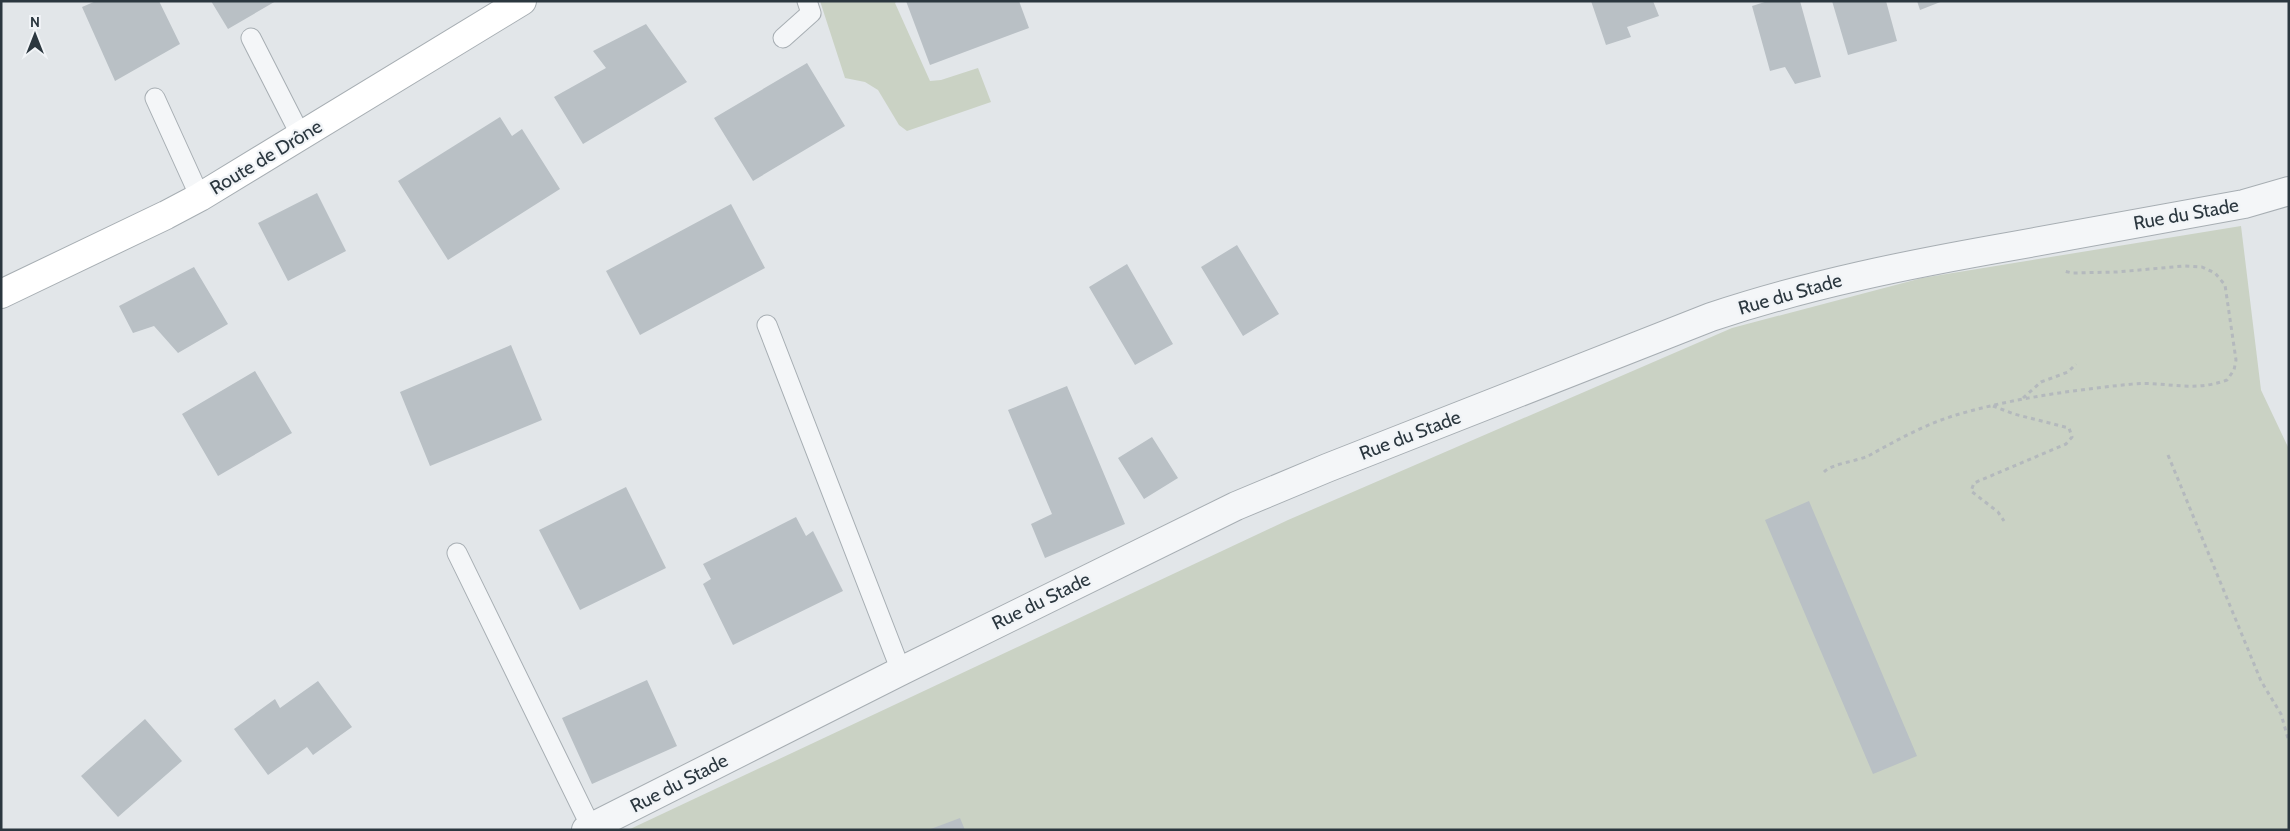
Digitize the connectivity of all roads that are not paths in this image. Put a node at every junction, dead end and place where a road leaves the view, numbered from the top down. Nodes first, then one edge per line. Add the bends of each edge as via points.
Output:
1 (522, 1) edge
2 (807, 1) edge
3 (250, 38) dead end
4 (783, 38) dead end
5 (155, 98) dead end
6 (300, 136) junction
7 (2289, 191) edge
8 (200, 197) junction
9 (1, 294) edge
10 (767, 325) dead end
11 (457, 553) dead end
12 (901, 671) junction
13 (588, 828) edge

1 - 6 street, Route de Drône
2 - 4 lane via 811,13
3 - 6 lane
5 - 8 lane
6 - 8 street, Route de Drône
7 - 12 street, Rue du Stade via 2244,204 1867,273 1796,290 1711,317 1236,506
8 - 9 street, Route de Drône
10 - 12 lane
11 - 13 lane
12 - 13 street, Rue du Stade

